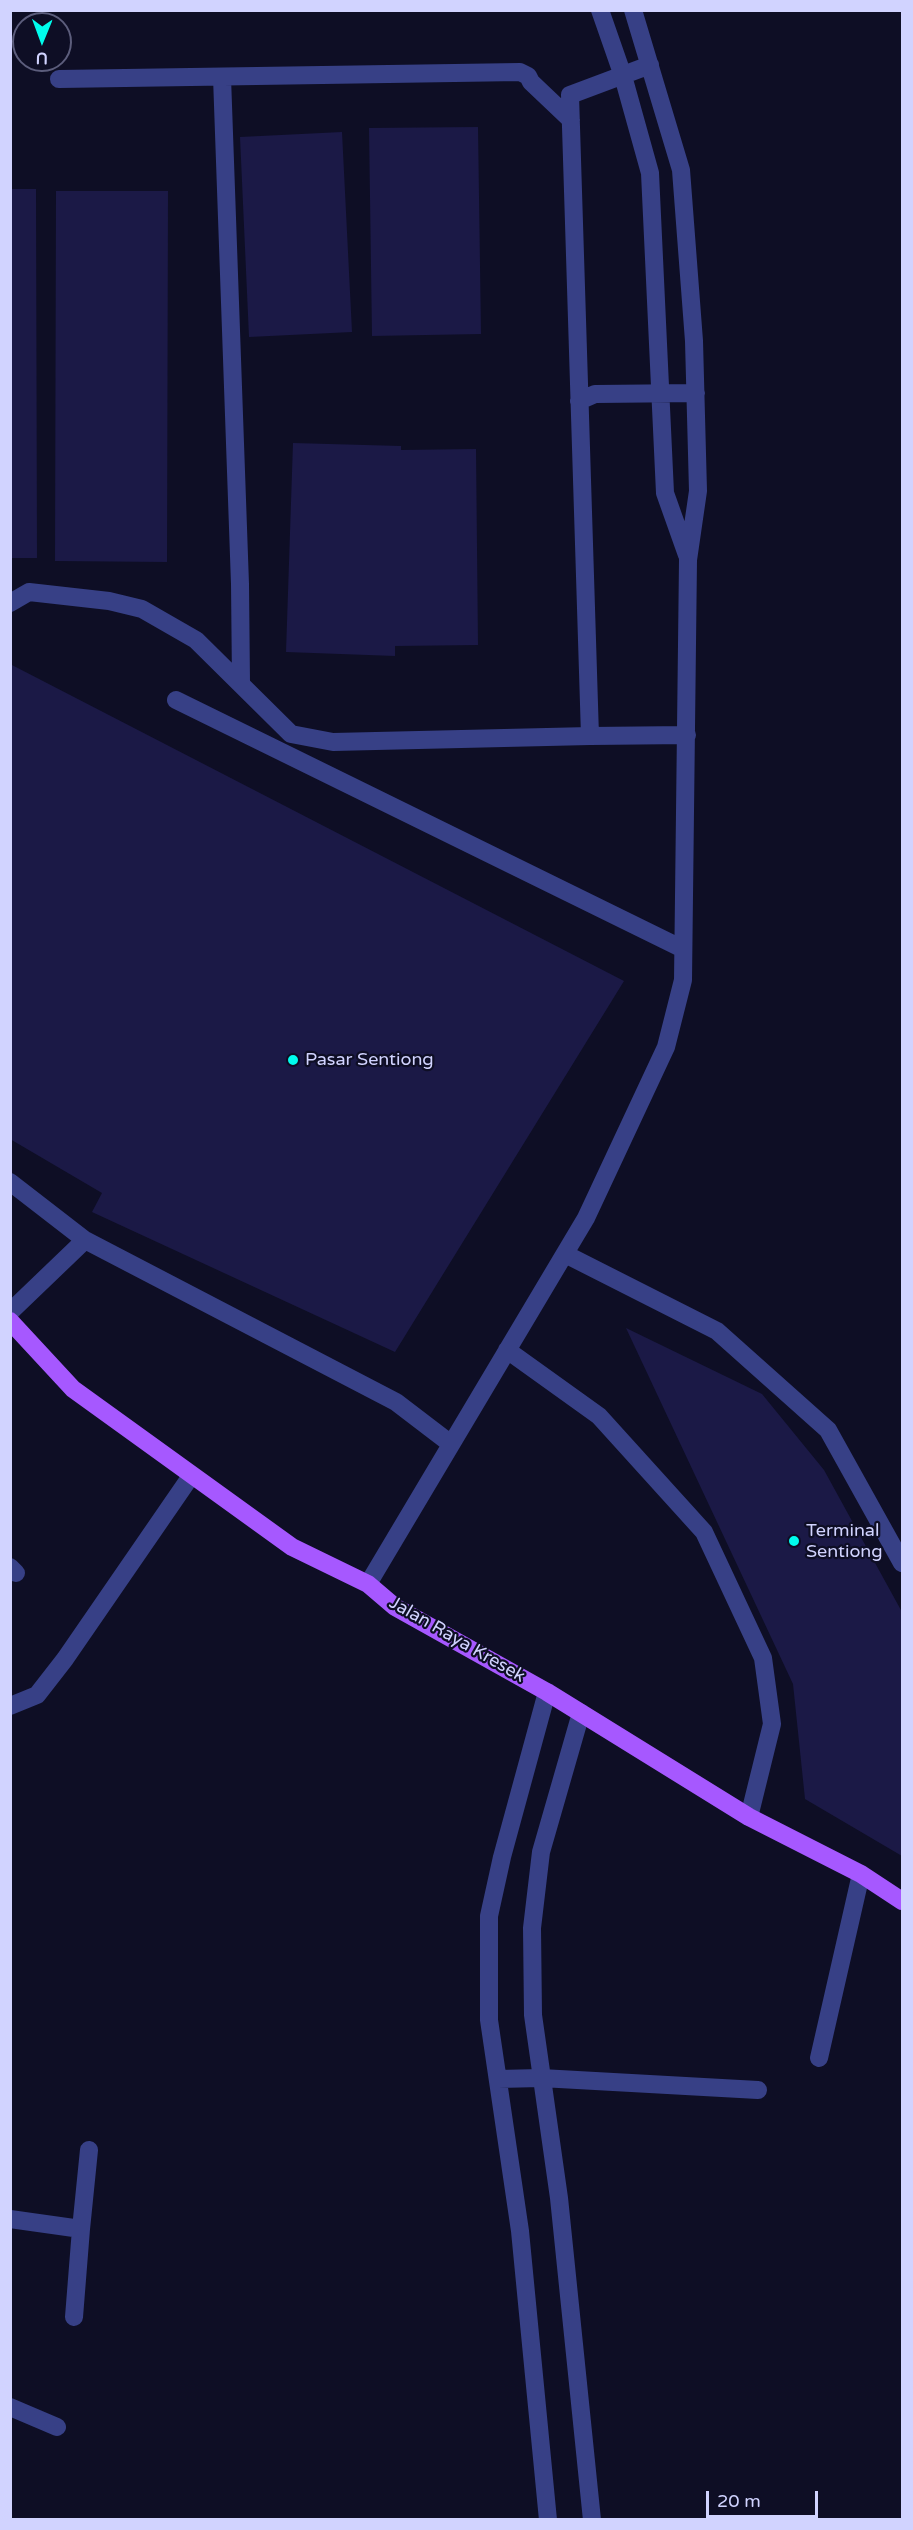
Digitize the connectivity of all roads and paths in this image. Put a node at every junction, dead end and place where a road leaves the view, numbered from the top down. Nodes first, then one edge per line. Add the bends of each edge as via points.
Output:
1 (600, 10) edge
2 (633, 10) edge
3 (650, 65) junction
4 (623, 76) junction
5 (222, 77) junction
6 (59, 79) dead end
7 (571, 120) junction
8 (660, 393) junction
9 (696, 393) junction
10 (579, 401) junction
11 (688, 560) junction
12 (10, 603) edge
13 (241, 683) junction
14 (176, 700) dead end
15 (687, 735) junction
16 (590, 736) junction
17 (683, 948) junction
18 (10, 1182) edge
19 (85, 1240) junction
20 (565, 1254) junction
21 (10, 1312) edge
22 (10, 1321) edge
23 (507, 1350) junction
24 (452, 1444) junction
25 (191, 1476) junction
26 (903, 1563) edge
27 (368, 1584) junction
28 (547, 1692) junction
29 (10, 1706) edge
30 (581, 1713) junction
31 (749, 1817) junction
32 (861, 1874) junction
33 (903, 1901) edge
34 (819, 2058) dead end
35 (542, 2078) junction
36 (498, 2079) junction
37 (758, 2090) dead end
38 (89, 2150) dead end
39 (10, 2219) edge
40 (81, 2229) junction
41 (74, 2316) dead end
42 (10, 2407) edge
43 (57, 2427) dead end
44 (548, 2520) edge
45 (592, 2520) edge

1 - 4 street
2 - 3 street
3 - 4 street
3 - 9 street via 681,170
4 - 7 street via 570,95
4 - 8 street via 650,173
5 - 6 street
5 - 7 street via 520,72
5 - 13 street
7 - 10 street
8 - 9 street
8 - 10 street via 595,394
8 - 11 street via 665,493
9 - 11 street via 698,491
10 - 16 street
11 - 15 street
12 - 13 street via 29,592 109,601 142,609 196,640
13 - 16 street via 291,734 333,742
14 - 17 street
15 - 16 street
15 - 17 street
17 - 20 street via 683,980 666,1047 586,1218
18 - 19 street
19 - 21 street
19 - 24 street via 396,1402
20 - 23 street
20 - 26 street via 717,1330 828,1430
22 - 25 main road, Jalan Raya Kresek via 73,1389
23 - 24 street
23 - 31 street via 599,1416 704,1532 763,1658 772,1724
24 - 27 street
25 - 27 main road, Jalan Raya Kresek via 292,1548
25 - 29 street via 37,1695
27 - 28 main road, Jalan Raya Kresek via 395,1607
28 - 30 main road, Jalan Raya Kresek
28 - 36 street via 489,1916 489,2020
30 - 31 main road, Jalan Raya Kresek
30 - 35 street via 541,1852 532,1928 533,2015
31 - 32 main road, Jalan Raya Kresek
32 - 33 main road, Jalan Raya Kresek
32 - 34 street
35 - 36 street
35 - 37 street
35 - 45 street via 559,2198
36 - 44 street via 520,2231
38 - 40 street
39 - 40 street
40 - 41 street
42 - 43 street

